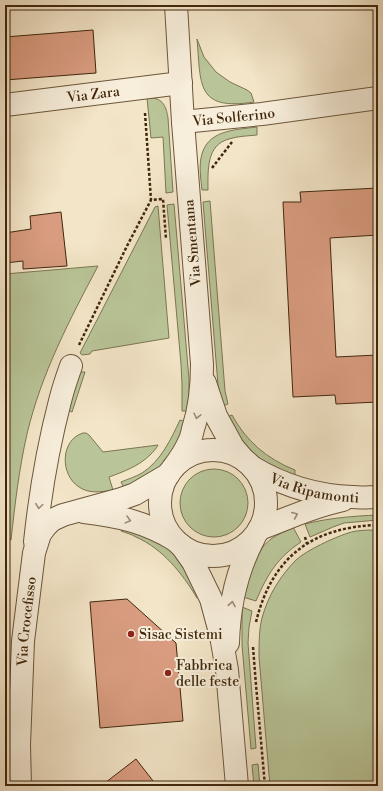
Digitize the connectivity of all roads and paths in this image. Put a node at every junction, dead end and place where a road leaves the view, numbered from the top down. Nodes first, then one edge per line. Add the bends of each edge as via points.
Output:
1 (176, 5) edge
2 (181, 83) junction
3 (143, 87) junction
4 (378, 98) edge
5 (5, 105) edge
6 (182, 122) junction
7 (238, 141) dead end
8 (211, 168) dead end
9 (151, 200) junction
10 (166, 243) dead end
11 (202, 364) junction
12 (71, 366) joint
13 (51, 440) junction
14 (248, 464) junction
15 (171, 471) junction
16 (378, 497) edge
17 (354, 498) junction
18 (69, 513) junction
19 (299, 513) junction
20 (378, 525) edge
21 (258, 532) junction
22 (178, 543) junction
23 (307, 544) junction
24 (34, 553) junction
25 (255, 624) dead end
26 (14, 642) edge
27 (253, 643) dead end
28 (227, 670) junction
29 (20, 786) edge
30 (237, 786) edge
31 (265, 786) edge

1 - 2 street, Via Solferino
2 - 3 street, Via Zara
2 - 6 street, Via Solferino
3 - 5 street, Via Zara
3 - 9 path
4 - 6 street, Via Solferino
6 - 11 street, Via Smentana
7 - 8 path via 232,142
9 - 10 path via 162,200
9 - 12 path via 76,350
11 - 14 street, Via Smentana via 216,416 234,447
11 -> 15 street, Via Smentana via 197,418 189,443
12 - 13 street, Via Crocefisso via 60,399
13 - 18 street, Via Crocefisso via 49,458 53,491
13 -> 24 street, Via Crocefisso via 44,471
14 - 15 street via 228,452 210,450 192,454
14 - 17 street, Via Ripamonti via 276,480 299,488
14 - 21 street via 258,474 265,491 266,509
15 - 18 street, Via Crocefisso via 135,494
15 - 22 street via 160,496 161,512 165,527
16 - 17 street
17 - 19 street, Via Ripamonti
18 -> 22 street via 103,514 132,521 151,527
18 - 24 street, Via Crocefisso via 52,520 45,527
21 -> 19 street, Via Ripamonti
19 - 23 path
20 - 23 path via 348,527
21 - 22 street via 242,548 221,556 201,555 187,550
28 -> 21 street via 233,599 247,551
22 - 28 street via 193,562 211,599
23 - 25 path via 299,548 276,573 259,608
24 - 26 street, Via Crocefisso
26 - 29 street, Via Crocefisso
27 - 31 path
28 - 30 street

